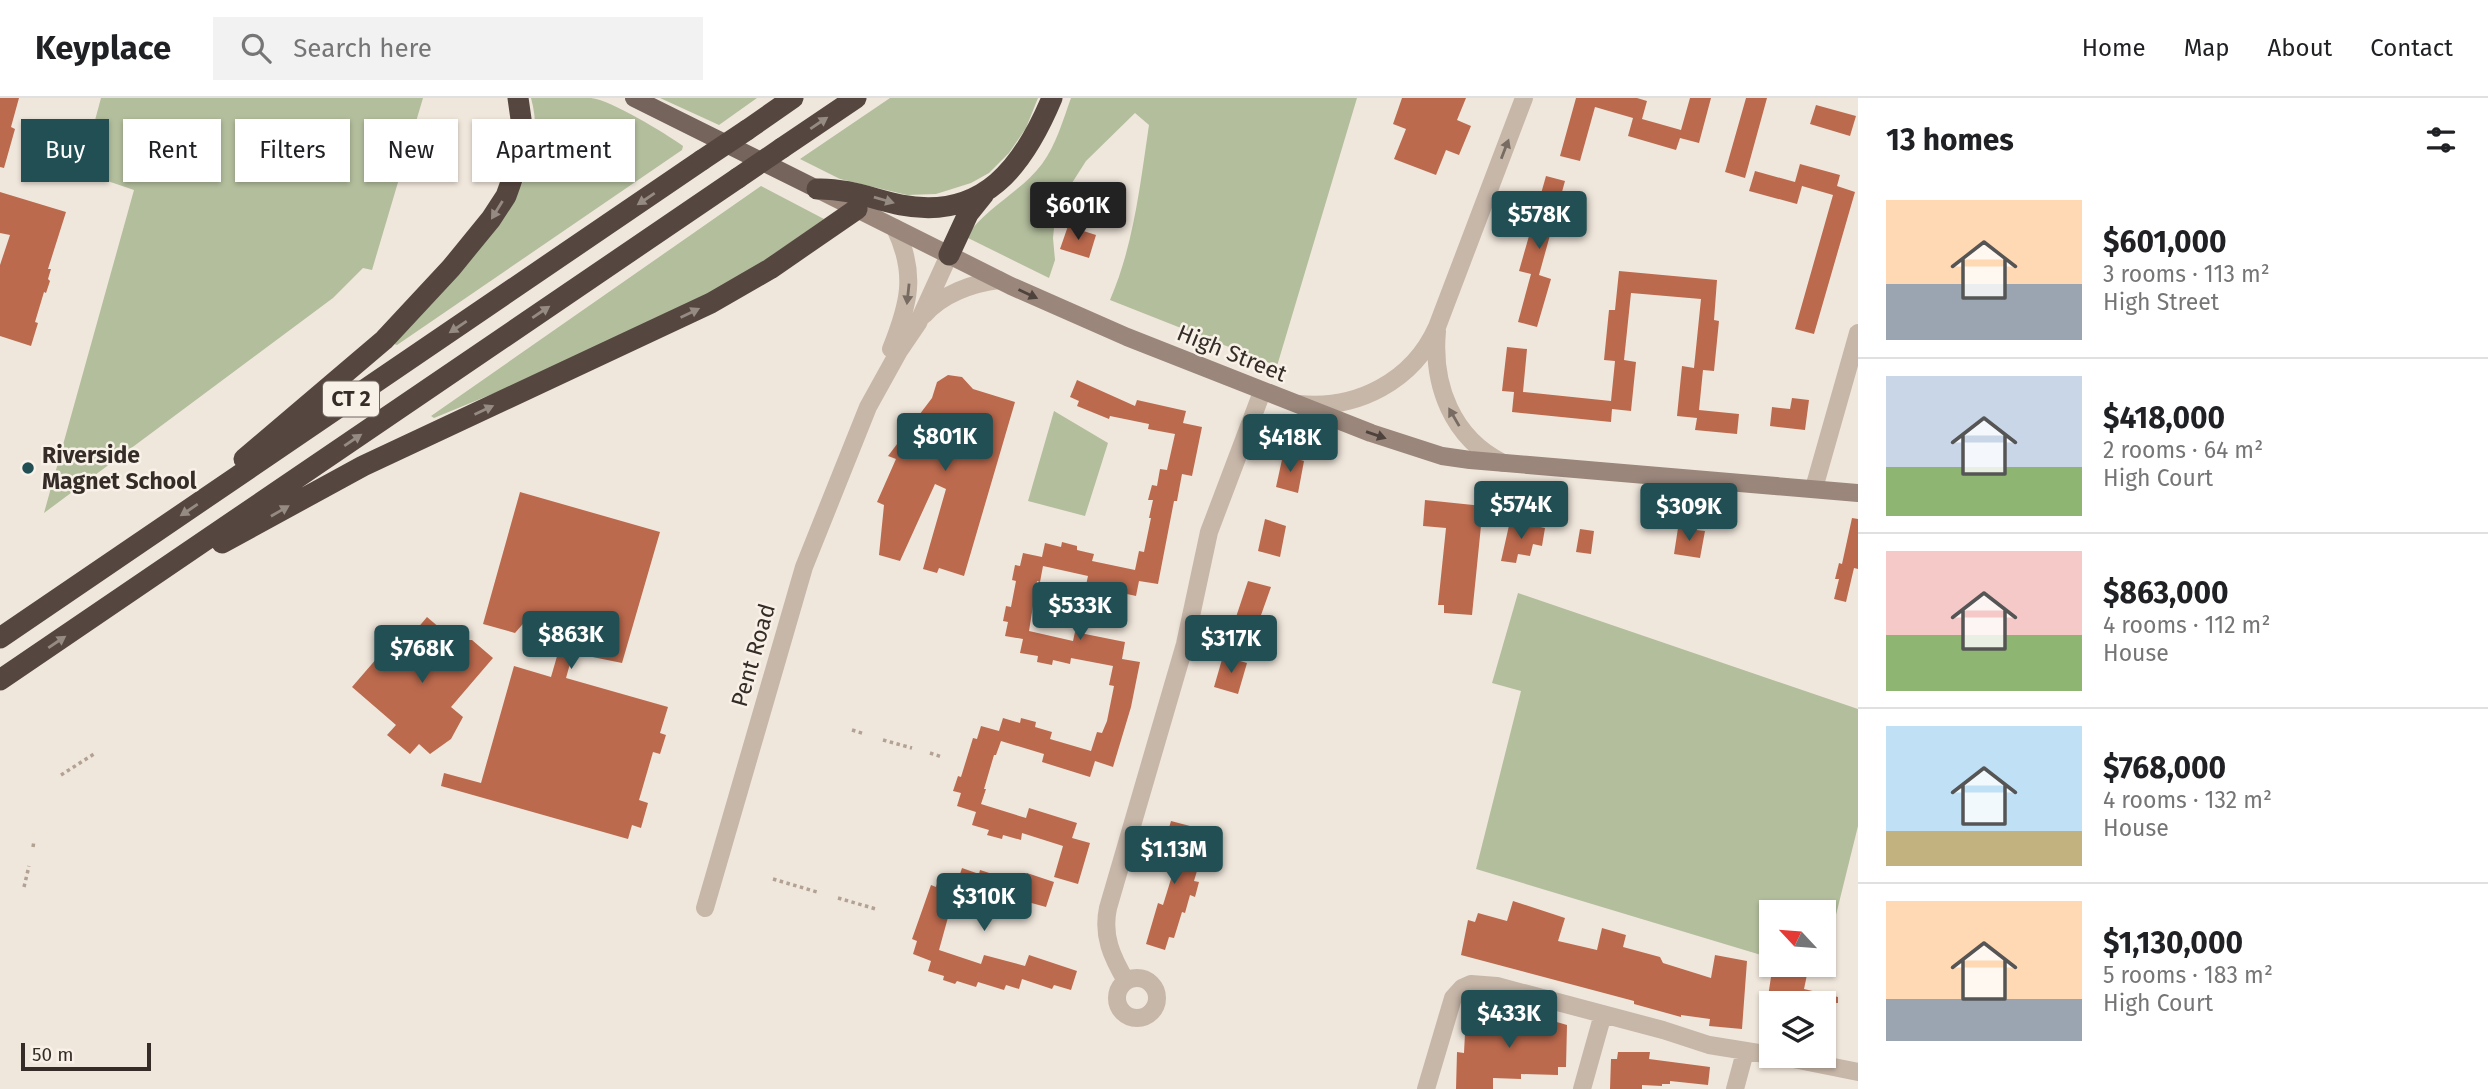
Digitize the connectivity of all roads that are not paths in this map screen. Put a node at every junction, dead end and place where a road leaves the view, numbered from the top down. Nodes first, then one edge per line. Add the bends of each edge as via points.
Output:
1 (518, 98) edge
2 (634, 98) edge
3 (793, 98) edge
4 (856, 98) edge
5 (1052, 98) edge
6 (1524, 98) edge
7 (817, 189) junction
8 (986, 192) junction
9 (857, 209) junction
10 (895, 228) junction
11 (949, 255) junction
12 (999, 280) junction
13 (918, 323) junction
14 (1437, 327) junction
15 (1858, 333) edge
16 (1262, 392) junction
17 (1289, 402) junction
18 (862, 421) junction
19 (1503, 463) junction
20 (1814, 488) junction
21 (215, 492) junction
22 (1858, 493) edge
23 (175, 562) junction
24 (0, 638) edge
25 (0, 680) edge
26 (705, 908) dead end
27 (1126, 981) dead end
28 (1603, 1014) junction
29 (1745, 1052) junction
30 (1759, 1054) edge
31 (1836, 1068) edge
32 (1858, 1072) edge
33 (1426, 1089) edge
34 (1582, 1089) edge
35 (1735, 1089) edge

1 -> 21 highway via 519,160 506,196 491,219 384,340 253,451
2 - 7 main road, High Street
3 -> 21 highway, CT 2, bridge
23 -> 4 highway, CT 2, bridge
5 - 8 highway via 1021,159
14 -> 6 street
7 -> 8 highway via 927,207 959,203
7 - 9 main road, High Street
8 - 11 highway via 968,214
9 - 10 main road, High Street
23 -> 9 highway via 238,535 363,467 711,303 777,265
10 - 11 main road, High Street
10 -> 18 street, Pent Road via 906,256 910,289 900,328
11 - 12 main road, High Street
11 - 13 street, Pent Road
12 - 13 street, Pent Road via 955,292
12 -> 16 main road, High Street
13 - 18 street, Pent Road
14 - 17 street via 1414,362 1377,391 1335,404
19 -> 14 street via 1467,436 1444,398 1437,364
15 - 20 street
16 - 17 main road, High Street
16 - 27 street via 1209,532 1184,650 1108,908 1108,943
17 -> 19 main road, High Street via 1424,451
18 - 26 street, Pent Road via 800,579
19 - 20 main road, High Street
20 - 22 main road, High Street
21 -> 24 highway, CT 2
25 -> 23 highway, CT 2
28 - 29 street
28 - 33 street via 1497,986 1476,983 1462,988 1451,1000
28 - 34 street
29 - 30 street
29 - 35 street
31 - 32 street

